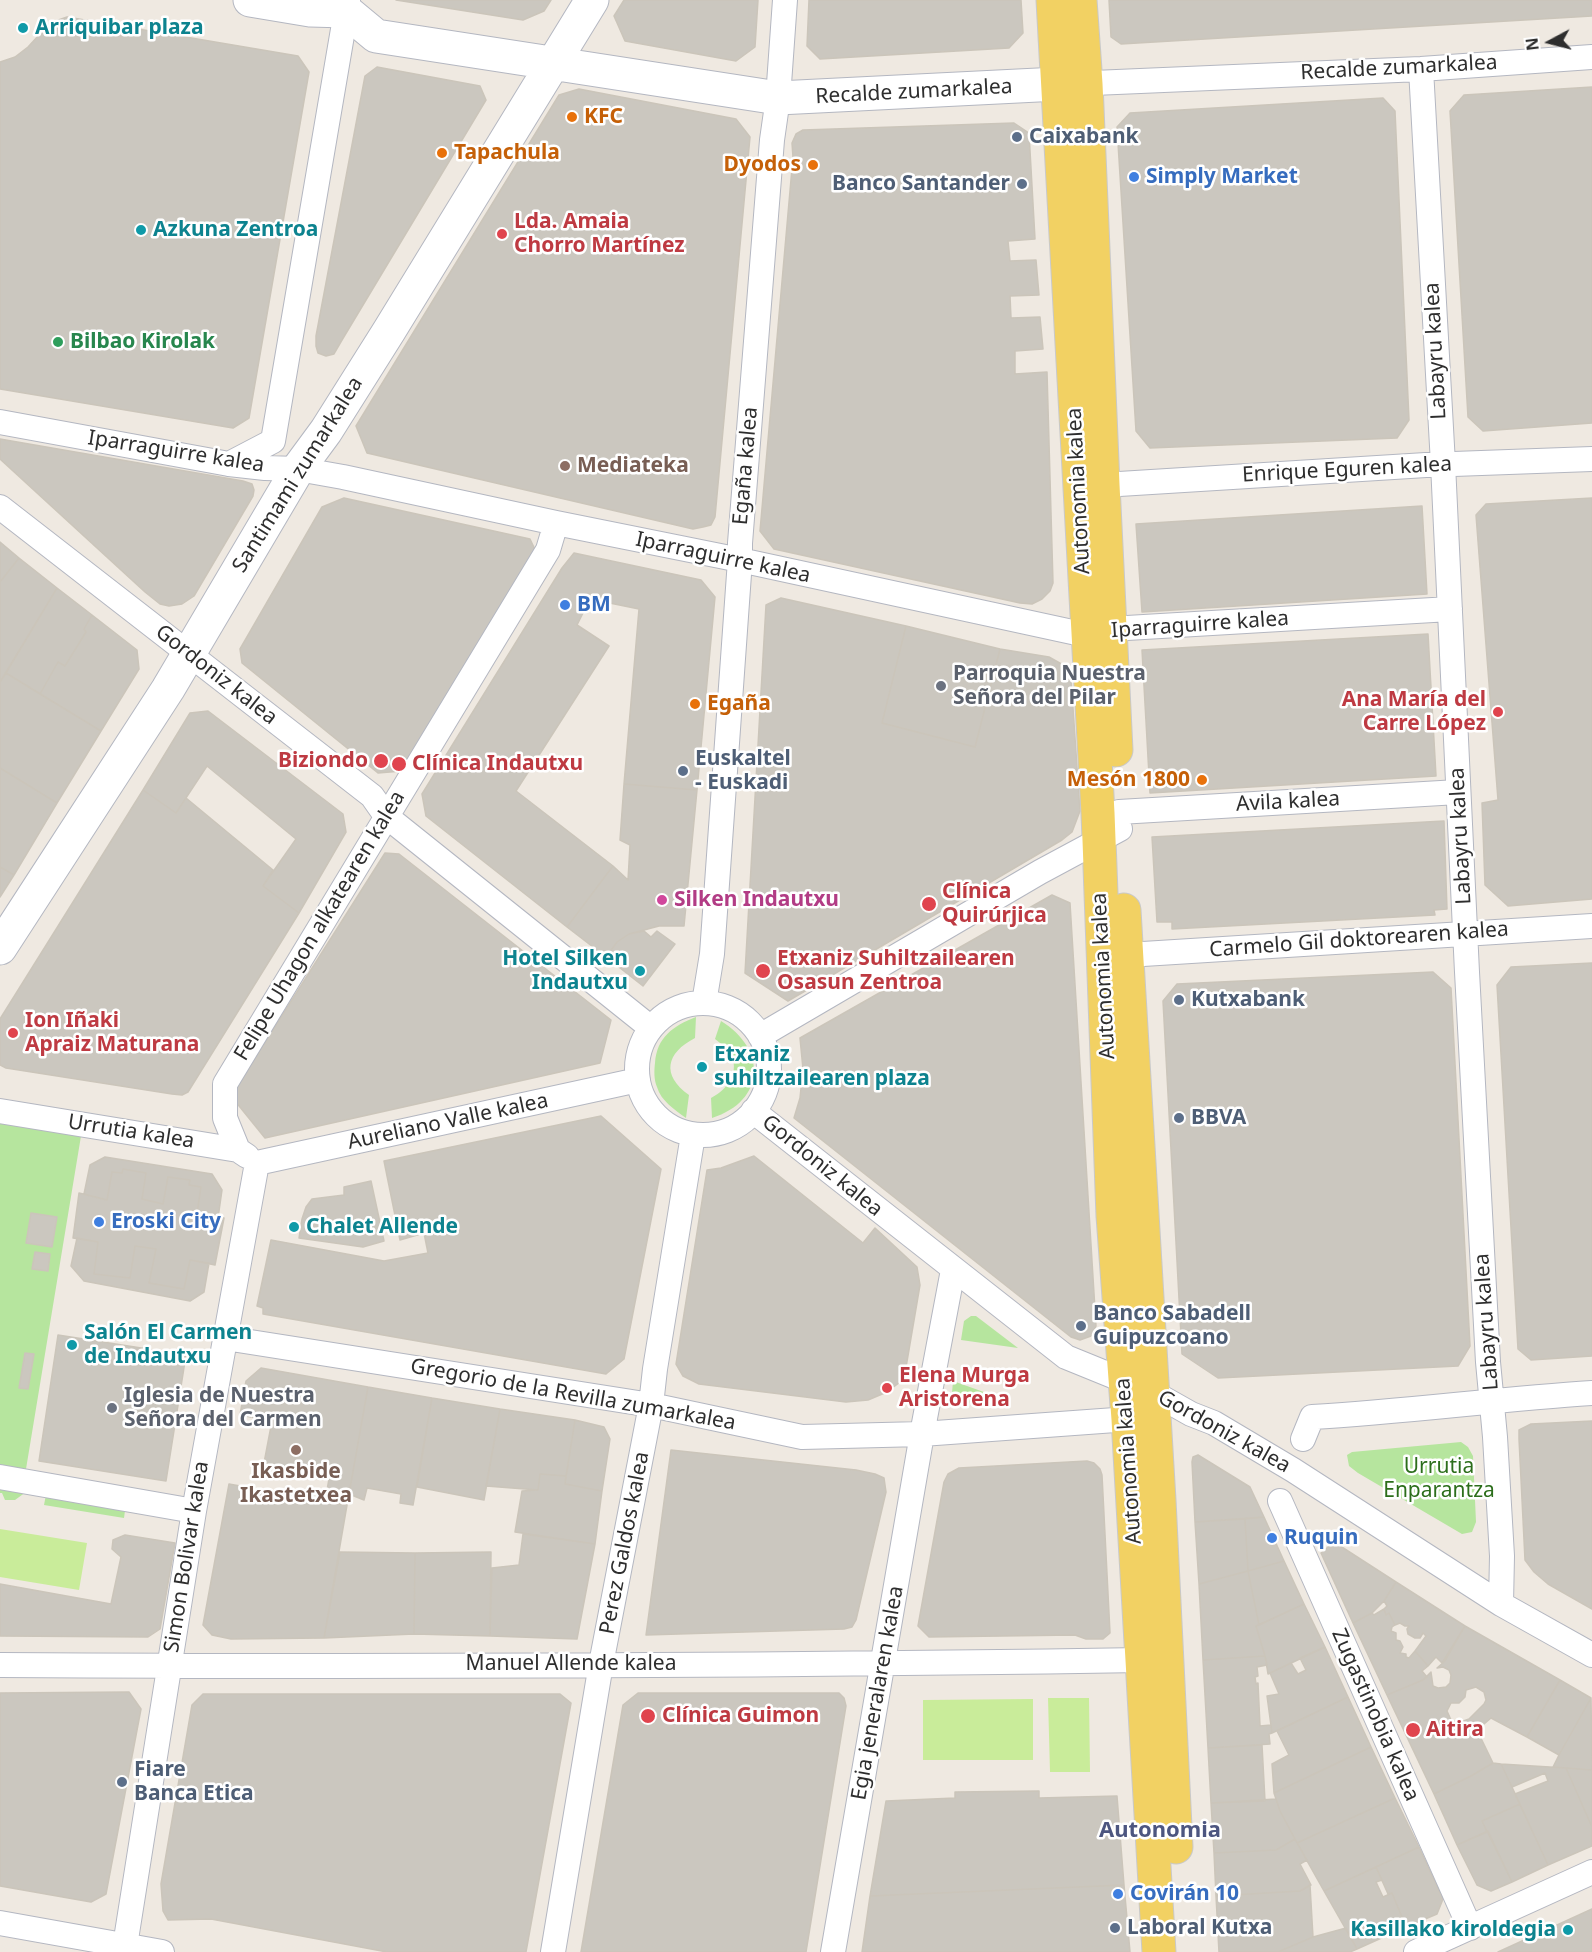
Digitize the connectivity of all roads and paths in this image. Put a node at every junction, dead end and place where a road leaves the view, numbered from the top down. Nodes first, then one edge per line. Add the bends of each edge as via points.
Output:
1 (250, 0) edge
2 (592, 0) edge
3 (785, 0) edge
4 (1053, 0) edge
5 (1080, 0) edge
6 (347, 5) edge
7 (1592, 57) edge
8 (554, 63) junction
9 (1421, 69) junction
10 (1072, 84) junction
11 (778, 98) junction
12 (0, 422) edge
13 (1592, 459) edge
14 (228, 464) junction
15 (1443, 464) junction
16 (298, 469) junction
17 (1103, 485) junction
18 (0, 507) edge
19 (556, 523) junction
20 (740, 560) junction
21 (1450, 609) junction
22 (1098, 632) junction
23 (189, 654) junction
24 (1458, 792) junction
25 (386, 816) junction
26 (1112, 827) junction
27 (1592, 926) edge
28 (1466, 933) junction
29 (0, 948) edge
30 (1127, 955) junction
31 (704, 1003) junction
32 (651, 1028) junction
33 (760, 1036) junction
34 (638, 1080) junction
35 (0, 1111) edge
36 (753, 1111) junction
37 (693, 1135) junction
38 (248, 1156) junction
39 (953, 1270) junction
40 (225, 1338) junction
41 (1592, 1394) edge
42 (1492, 1400) junction
43 (1139, 1402) junction
44 (651, 1405) junction
45 (922, 1434) junction
46 (1303, 1438) dead end
47 (0, 1477) edge
48 (1280, 1501) dead end
49 (194, 1511) junction
50 (1502, 1604) junction
51 (1592, 1655) edge
52 (1142, 1660) junction
53 (891, 1663) junction
54 (601, 1664) junction
55 (0, 1665) edge
56 (169, 1666) junction
57 (1592, 1872) edge
58 (0, 1923) edge
59 (1465, 1938) edge
60 (124, 1949) edge
61 (162, 1952) edge
62 (553, 1952) edge
63 (833, 1952) edge
64 (1160, 1952) edge
65 (1181, 1952) edge
66 (1416, 1952) edge

1 - 6 street via 310,10
2 - 8 street, Santimami zumarkalea
3 - 11 street, Egaña kalea
4 - 10 main road, Autonomia kalea
5 - 10 main road, Autonomia kalea
6 - 8 street, Recalde zumarkalea via 376,36
6 - 14 street via 273,441
7 - 9 street, Recalde zumarkalea
8 - 11 street, Recalde zumarkalea
8 - 16 street, Santimami zumarkalea via 326,431
9 - 10 street, Recalde zumarkalea
9 - 15 street, Labayru kalea
10 - 11 street, Recalde zumarkalea
10 - 17 main road, Autonomia kalea
10 - 22 main road, Autonomia kalea
11 - 20 street, Egaña kalea
12 - 14 street, Iparraguirre kalea
13 - 15 street, Enrique Eguren kalea
14 - 16 street, Iparraguirre kalea
15 - 17 street, Enrique Eguren kalea
15 - 21 street, Labayru kalea
16 - 19 street, Iparraguirre kalea
16 - 23 street, Santimami zumarkalea
17 - 22 main road, Autonomia kalea
18 - 23 street, Gordoniz kalea
19 - 20 street, Iparraguirre kalea
19 - 25 street, Felipe Uhagon alkatearen kalea via 548,550
20 - 22 street, Iparraguirre kalea
20 - 31 street, Egaña kalea via 712,954
21 - 22 street, Iparraguirre kalea
21 - 24 street, Labayru kalea
22 - 26 main road, Autonomia kalea
23 - 25 street, Gordoniz kalea via 372,796
23 - 29 street, Santimami zumarkalea
24 - 26 street, Avila kalea
24 - 28 street, Labayru kalea
25 - 32 street, Gordoniz kalea
25 - 38 street, Felipe Uhagon alkatearen kalea via 225,1084 225,1118
26 - 30 main road, Autonomia kalea
26 - 33 street
26 - 43 main road, Autonomia kalea via 1108,1054 1113,1216
27 - 28 street, Carmelo Gil doktorearen kalea
28 - 30 street, Carmelo Gil doktorearen kalea
28 - 42 street, Labayru kalea
30 - 43 main road, Autonomia kalea
31 - 32 street via 665,1014
31 - 33 street via 730,1009
32 - 34 street via 641,1044
33 - 36 street via 767,1055 768,1075 764,1094
34 - 37 street via 644,1100 656,1116
34 - 38 street, Aureliano Valle kalea
35 - 38 street, Urrutia kalea
36 - 37 street via 726,1131
36 - 39 street, Gordoniz kalea
37 - 44 street, Perez Galdos kalea
38 - 40 street, Simon Bolivar kalea
39 - 43 street, Gordoniz kalea via 1066,1358
39 - 45 street, Egia jeneralaren kalea
40 - 44 street, Gregorio de la Revilla zumarkalea
40 - 49 street, Simon Bolivar kalea
41 - 42 street
42 - 46 street via 1312,1417
42 - 50 street, Labayru kalea
43 - 45 street, Gregorio de la Revilla zumarkalea
43 - 50 street, Gordoniz kalea via 1214,1423
43 - 52 main road, Autonomia kalea
43 - 65 main road, Autonomia kalea
44 - 45 street, Gregorio de la Revilla zumarkalea via 802,1437
44 - 54 street, Perez Galdos kalea
45 - 53 street, Egia jeneralaren kalea
47 - 49 street
48 - 59 street, Zugastinobia kalea
49 - 56 street, Simon Bolivar kalea
50 - 51 street, Gordoniz kalea
52 - 53 street, Manuel Allende kalea
52 - 64 main road, Autonomia kalea
53 - 54 street, Manuel Allende kalea
53 - 63 street, Egia jeneralaren kalea
54 - 56 street, Manuel Allende kalea
54 - 62 street, Perez Galdos kalea
55 - 56 street, Manuel Allende kalea
56 - 60 street, Simon Bolivar kalea
57 - 59 street
58 - 60 street
59 - 66 street
60 - 61 street

